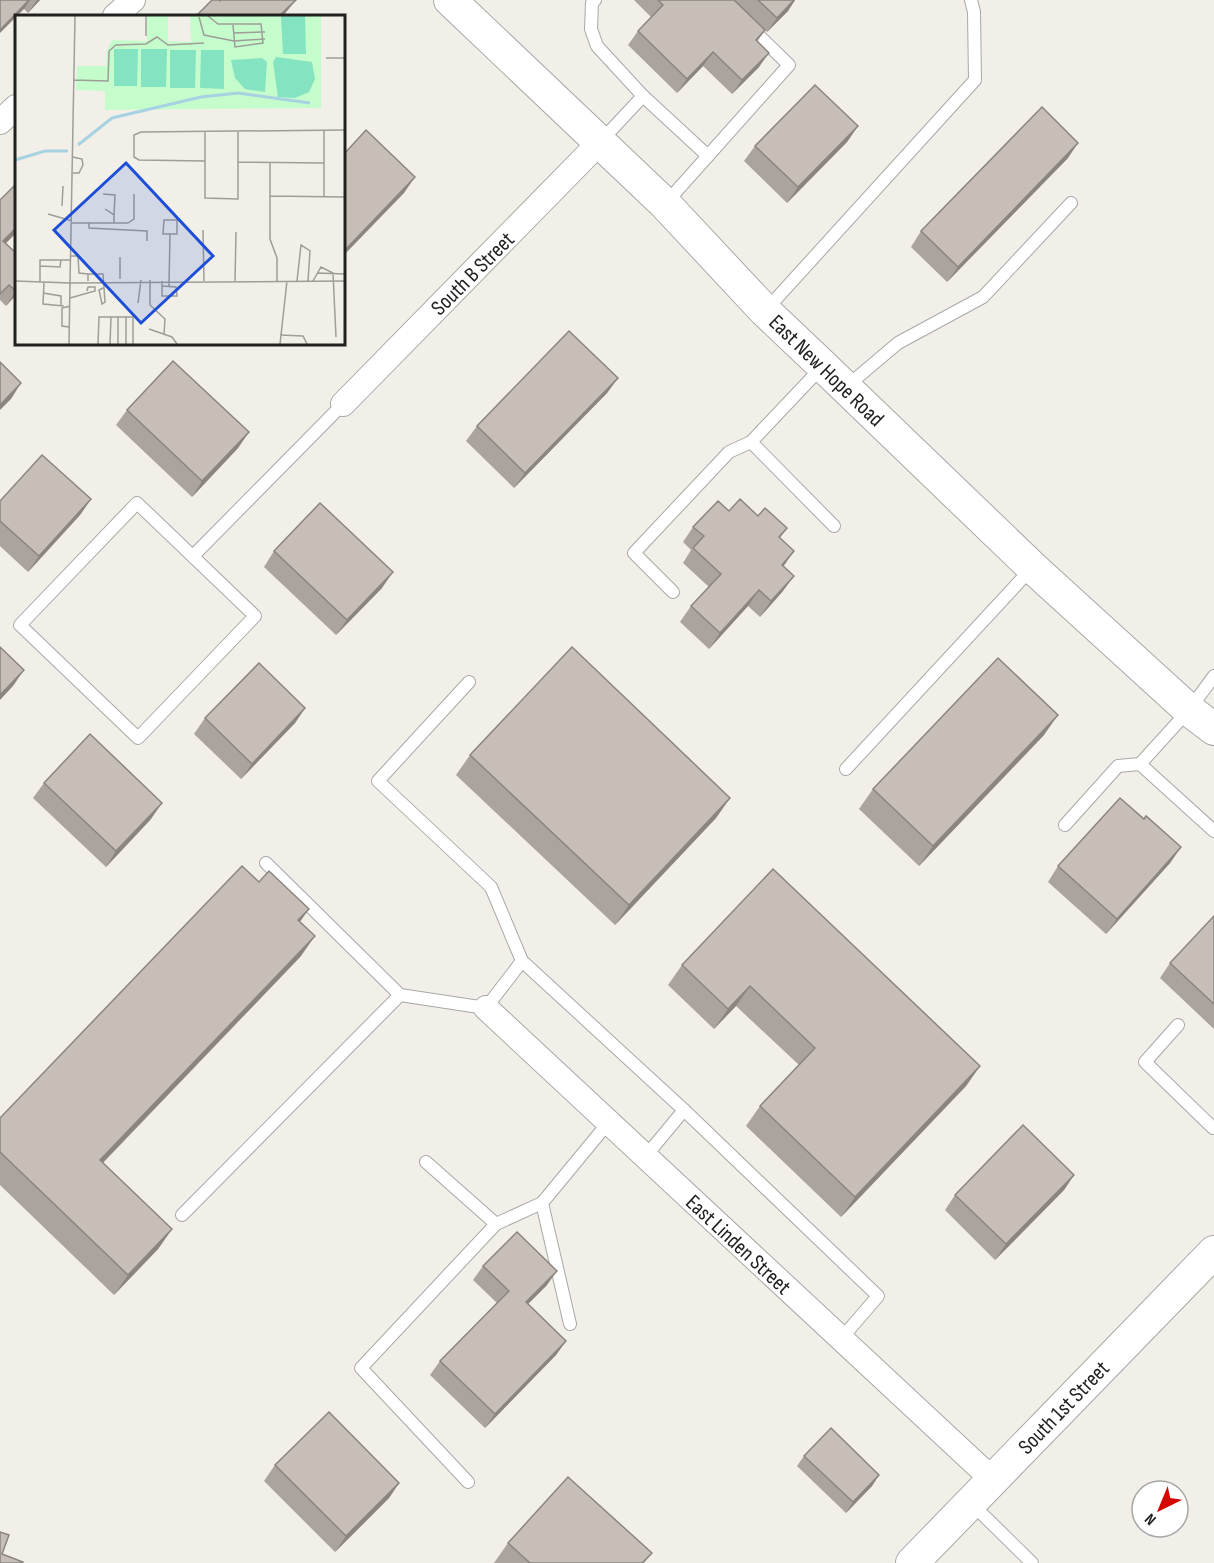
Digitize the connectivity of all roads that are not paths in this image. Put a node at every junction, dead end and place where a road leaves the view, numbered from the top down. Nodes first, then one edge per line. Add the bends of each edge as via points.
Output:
1 (132, 0) edge
2 (450, 0) edge
3 (595, 0) edge
4 (972, 0) edge
5 (116, 15) edge
6 (739, 16) edge
7 (643, 96) junction
8 (15, 108) edge
9 (0, 122) edge
10 (600, 142) junction
11 (708, 156) junction
12 (1071, 203) dead end
13 (665, 204) junction
14 (765, 311) junction
15 (823, 366) junction
16 (845, 388) junction
17 (343, 404) joint
18 (751, 442) junction
19 (834, 526) dead end
20 (193, 556) junction
21 (1032, 567) junction
22 (674, 592) dead end
23 (1214, 676) edge
24 (469, 682) dead end
25 (1202, 720) edge
26 (1140, 764) junction
27 (846, 769) dead end
28 (1065, 825) dead end
29 (1214, 831) edge
30 (266, 863) dead end
31 (522, 961) junction
32 (400, 995) junction
33 (486, 1008) junction
34 (1178, 1025) dead end
35 (684, 1110) junction
36 (608, 1123) junction
37 (1214, 1128) edge
38 (645, 1157) junction
39 (426, 1162) dead end
40 (542, 1203) junction
41 (182, 1215) dead end
42 (496, 1224) junction
43 (1214, 1252) edge
44 (570, 1324) dead end
45 (841, 1339) junction
46 (993, 1480) junction
47 (468, 1482) dead end
48 (970, 1502) junction
49 (912, 1563) edge
50 (1032, 1563) edge

1 - 5 street
2 - 10 street, East New Hope Road
3 - 7 lane via 591,29 597,46
4 - 14 lane via 975,80
6 - 11 lane via 789,65
7 - 10 lane
7 - 11 lane
8 - 9 street
10 - 13 street, East New Hope Road
10 - 17 street, South B Street
11 - 13 lane
12 - 16 lane via 983,297 898,343
13 - 14 street, East New Hope Road
14 - 15 street, East New Hope Road
15 - 16 street, East New Hope Road
15 - 18 lane
16 - 21 street, East New Hope Road
17 - 20 lane
18 - 19 lane
18 - 22 lane via 729,452 634,553
20 - 20 lane via 137,503 20,625 138,738 255,616
21 - 25 street, East New Hope Road
21 - 27 lane
23 - 25 lane
24 - 31 lane via 378,781 491,887
25 - 26 lane
26 - 28 lane via 1118,766
26 - 29 lane
30 - 32 lane
31 - 33 lane
31 - 35 lane
32 - 33 lane
32 - 41 lane
33 - 36 street, East Linden Street
34 - 37 lane via 1145,1062
35 - 38 lane
35 - 45 lane via 878,1296
36 - 38 street, East Linden Street
36 - 40 lane
38 - 45 street, East Linden Street
39 - 42 lane
40 - 42 lane
40 - 44 lane
42 - 47 lane via 361,1368
43 - 46 street, South 1st Street
45 - 46 street, East Linden Street
46 - 48 street, South 1st Street
48 - 49 street, South 1st Street
48 - 50 lane

